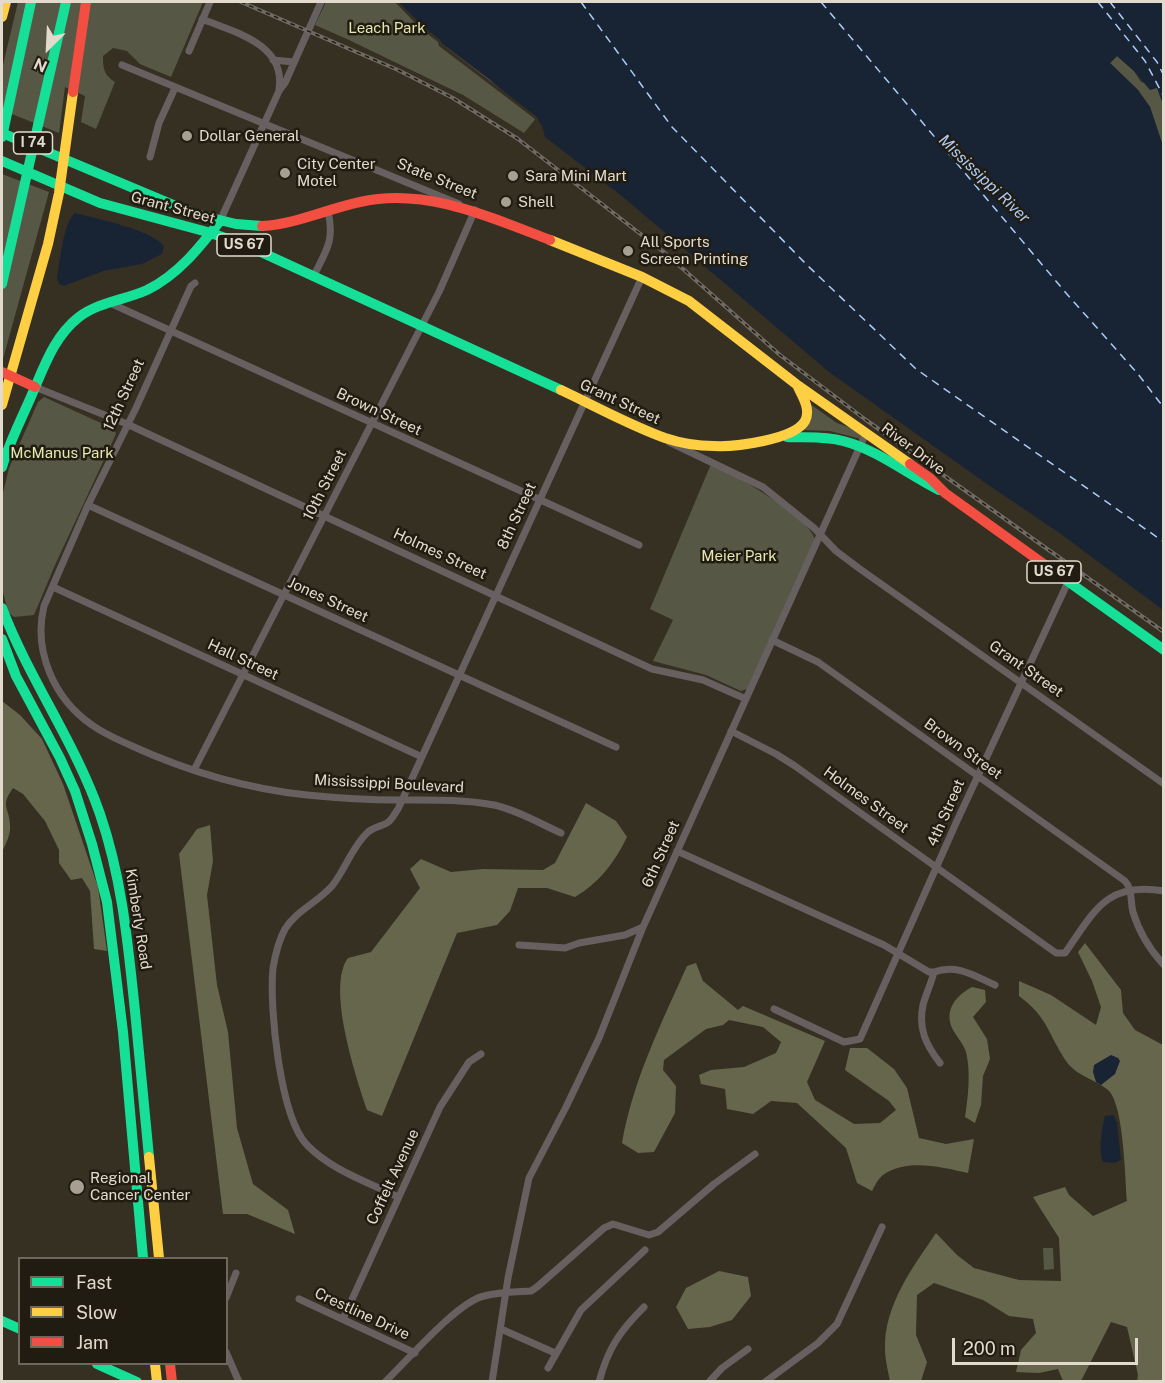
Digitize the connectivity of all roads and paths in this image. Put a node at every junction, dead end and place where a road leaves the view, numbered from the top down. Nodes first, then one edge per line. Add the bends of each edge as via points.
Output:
1 (6, 2) edge
2 (31, 2) edge
3 (66, 2) edge
4 (86, 2) edge
5 (210, 2) edge
6 (321, 2) edge
7 (2, 17) edge
8 (202, 19) junction
9 (189, 51) dead end
10 (273, 60) junction
11 (294, 62) junction
12 (122, 65) dead end
13 (175, 88) junction
14 (279, 92) junction
15 (264, 125) junction
16 (2, 135) edge
17 (150, 158) dead end
18 (63, 159) junction
19 (2, 161) edge
20 (60, 186) junction
21 (328, 211) junction
22 (476, 211) junction
23 (220, 221) junction
24 (211, 233) junction
25 (314, 277) junction
26 (642, 277) junction
27 (195, 283) dead end
28 (2, 284) edge
29 (107, 302) junction
30 (421, 326) junction
31 (171, 331) junction
32 (2, 372) edge
33 (796, 384) junction
34 (35, 387) junction
35 (3, 401) edge
36 (585, 402) junction
37 (371, 423) junction
38 (127, 424) junction
39 (641, 428) junction
40 (867, 433) junction
41 (781, 436) junction
42 (861, 447) junction
43 (2, 467) edge
44 (945, 493) junction
45 (540, 501) junction
46 (88, 505) junction
47 (324, 516) junction
48 (821, 536) junction
49 (639, 545) dead end
50 (1068, 582) junction
51 (52, 586) junction
52 (284, 595) junction
53 (496, 595) junction
54 (2, 608) edge
55 (2, 639) edge
56 (772, 640) junction
57 (1164, 650) edge
58 (242, 675) junction
59 (459, 676) junction
60 (1021, 684) junction
61 (746, 699) junction
62 (731, 731) junction
63 (616, 747) dead end
64 (422, 757) junction
65 (194, 770) junction
66 (978, 777) junction
67 (1164, 784) edge
68 (402, 800) junction
69 (561, 833) dead end
70 (677, 851) junction
71 (937, 868) junction
72 (1131, 889) junction
73 (1164, 891) edge
74 (643, 927) junction
75 (519, 945) dead end
76 (898, 953) junction
77 (1164, 965) edge
78 (934, 972) junction
79 (995, 985) dead end
80 (774, 1009) dead end
81 (481, 1054) dead end
82 (940, 1063) dead end
83 (755, 1154) dead end
84 (398, 1197) junction
85 (882, 1227) dead end
86 (645, 1250) dead end
87 (143, 1257) edge
88 (159, 1257) edge
89 (236, 1273) dead end
90 (228, 1293) edge
91 (506, 1294) junction
92 (299, 1299) dead end
93 (645, 1307) dead end
94 (343, 1319) junction
95 (2, 1321) edge
96 (18, 1328) edge
97 (501, 1329) junction
98 (748, 1349) dead end
99 (415, 1353) junction
100 (555, 1353) junction
101 (228, 1356) edge
102 (98, 1365) edge
103 (155, 1365) edge
104 (170, 1365) edge
105 (548, 1368) dead end
106 (137, 1382) edge
107 (157, 1382) edge
108 (172, 1382) edge
109 (239, 1382) edge
110 (385, 1382) edge
111 (492, 1382) edge
112 (599, 1382) edge
113 (709, 1382) edge
114 (765, 1382) edge

1 - 7 main road
2 - 16 main road, I 74
3 - 28 main road, I 74
4 - 18 main road
5 - 8 street
6 - 11 street
8 - 9 street
8 - 10 street via 252,39
10 - 11 street
10 - 14 street
11 - 14 street
12 - 13 street, State Street
13 - 15 street, State Street
13 - 17 street via 156,130
14 - 15 street
15 - 22 street, State Street
15 - 23 street
16 - 18 main road, Grant Street / US 67
18 - 20 main road
18 - 23 main road, Grant Street / US 67
19 - 20 main road, Grant Street / US 67
20 - 24 main road, Grant Street / US 67 via 128,212
20 - 35 main road via 48,244
21 - 22 main road, US 67 via 389,197
21 - 23 main road, US 67 via 276,225
21 - 25 street via 332,226 330,242
22 - 26 main road, State Street / US 67
22 - 30 street, 10th Street
23 - 24 main road
24 - 25 main road, Grant Street / US 67
24 - 29 main road via 164,281 136,295
25 - 30 main road, Grant Street / US 67
26 - 33 main road, River Drive / US 67 via 698,307
26 - 36 street, 8th Street
27 - 31 street, 12th Street
29 - 31 street, Brown Street
29 - 34 main road via 79,317 62,333
30 - 36 main road, Grant Street / US 67
30 - 37 street, 10th Street
31 - 37 street, Brown Street
31 - 38 street, 12th Street
32 - 34 main road
33 - 40 main road, River Drive / US 67
33 - 41 main road via 807,405 806,418 796,431
34 - 38 street
34 - 43 main road
36 - 39 main road, Grant Street / US 67
36 - 45 street, 8th Street
37 - 45 street, Brown Street
37 - 47 street, 10th Street
38 - 46 street, 12th Street
38 - 47 street, Holmes Street
39 - 41 main road, US 67 via 665,438 714,446
39 - 48 street, Grant Street via 764,487
40 - 42 street, 6th Street
40 - 44 main road, River Drive / US 67
41 - 42 main road, US 67 via 822,437
42 - 44 main road, US 67
42 - 48 street, 6th Street
44 - 50 main road, River Drive / US 67
45 - 49 street, Brown Street
45 - 53 street, 8th Street
46 - 51 street, 12th Street
46 - 52 street, Jones Street
47 - 52 street, 10th Street
47 - 53 street, Holmes Street
48 - 56 street, 6th Street
48 - 60 street, Grant Street via 860,569
50 - 57 main road, River Drive / US 67
50 - 60 street, 4th Street
51 - 58 street, Hall Street
51 - 65 street, Mississippi Boulevard via 42,613 42,651 60,692 92,725
52 - 58 street, 10th Street
52 - 59 street, Jones Street
53 - 59 street, 8th Street
53 - 61 street, Holmes Street via 652,669 703,680
54 - 88 main road, Kimberly Road via 14,640 87,780 115,866 128,929
55 - 87 main road, Kimberly Road via 16,676 75,791 106,902 123,1032
56 - 61 street, 6th Street
56 - 66 street, Brown Street via 818,662
58 - 64 street, Hall Street
58 - 65 street, 10th Street
59 - 63 street, Jones Street
59 - 64 street, 8th Street
60 - 66 street, 4th Street
60 - 67 street, Grant Street
61 - 62 street, 6th Street
62 - 70 street, 6th Street
62 - 71 street, Holmes Street via 795,766
64 - 68 street, 8th Street
65 - 68 street, Mississippi Boulevard via 285,792
66 - 71 street, 4th Street
66 - 72 street, Brown Street
68 - 69 street, Mississippi Boulevard via 494,805
68 - 84 street, 8th Street via 387,823 360,840 330,888 284,931 273,968 276,1036 285,1096 294,1125 306,1144 321,1156
70 - 74 street, 6th Street
70 - 76 street
71 - 72 street, Holmes Street via 1056,953 1065,953 1094,911
71 - 76 street, 4th Street
72 - 73 street
72 - 77 street via 1137,925
74 - 75 street via 565,948
74 - 91 street, 6th Street via 599,1038 529,1178
76 - 78 street
76 - 80 street, 4th Street via 860,1039 841,1041
78 - 79 street via 947,968 964,971
78 - 82 street via 923,1006 922,1030 928,1048
81 - 84 street, Coffelt Avenue via 470,1062 440,1107
83 - 91 street via 658,1232 649,1235 614,1224 604,1228 537,1287
84 - 94 street, Coffelt Avenue
85 - 114 street via 836,1326
86 - 100 street via 586,1303
89 - 90 street
91 - 97 street, 6th Street
91 - 99 street via 474,1299 454,1313
92 - 94 street, Crestline Drive
93 - 112 street via 616,1338
94 - 99 street, Crestline Drive
95 - 96 main road
97 - 100 street
97 - 111 street, 6th Street
98 - 113 street
99 - 110 street
100 - 105 street
101 - 109 street
102 - 106 main road
103 - 107 main road
104 - 108 main road

